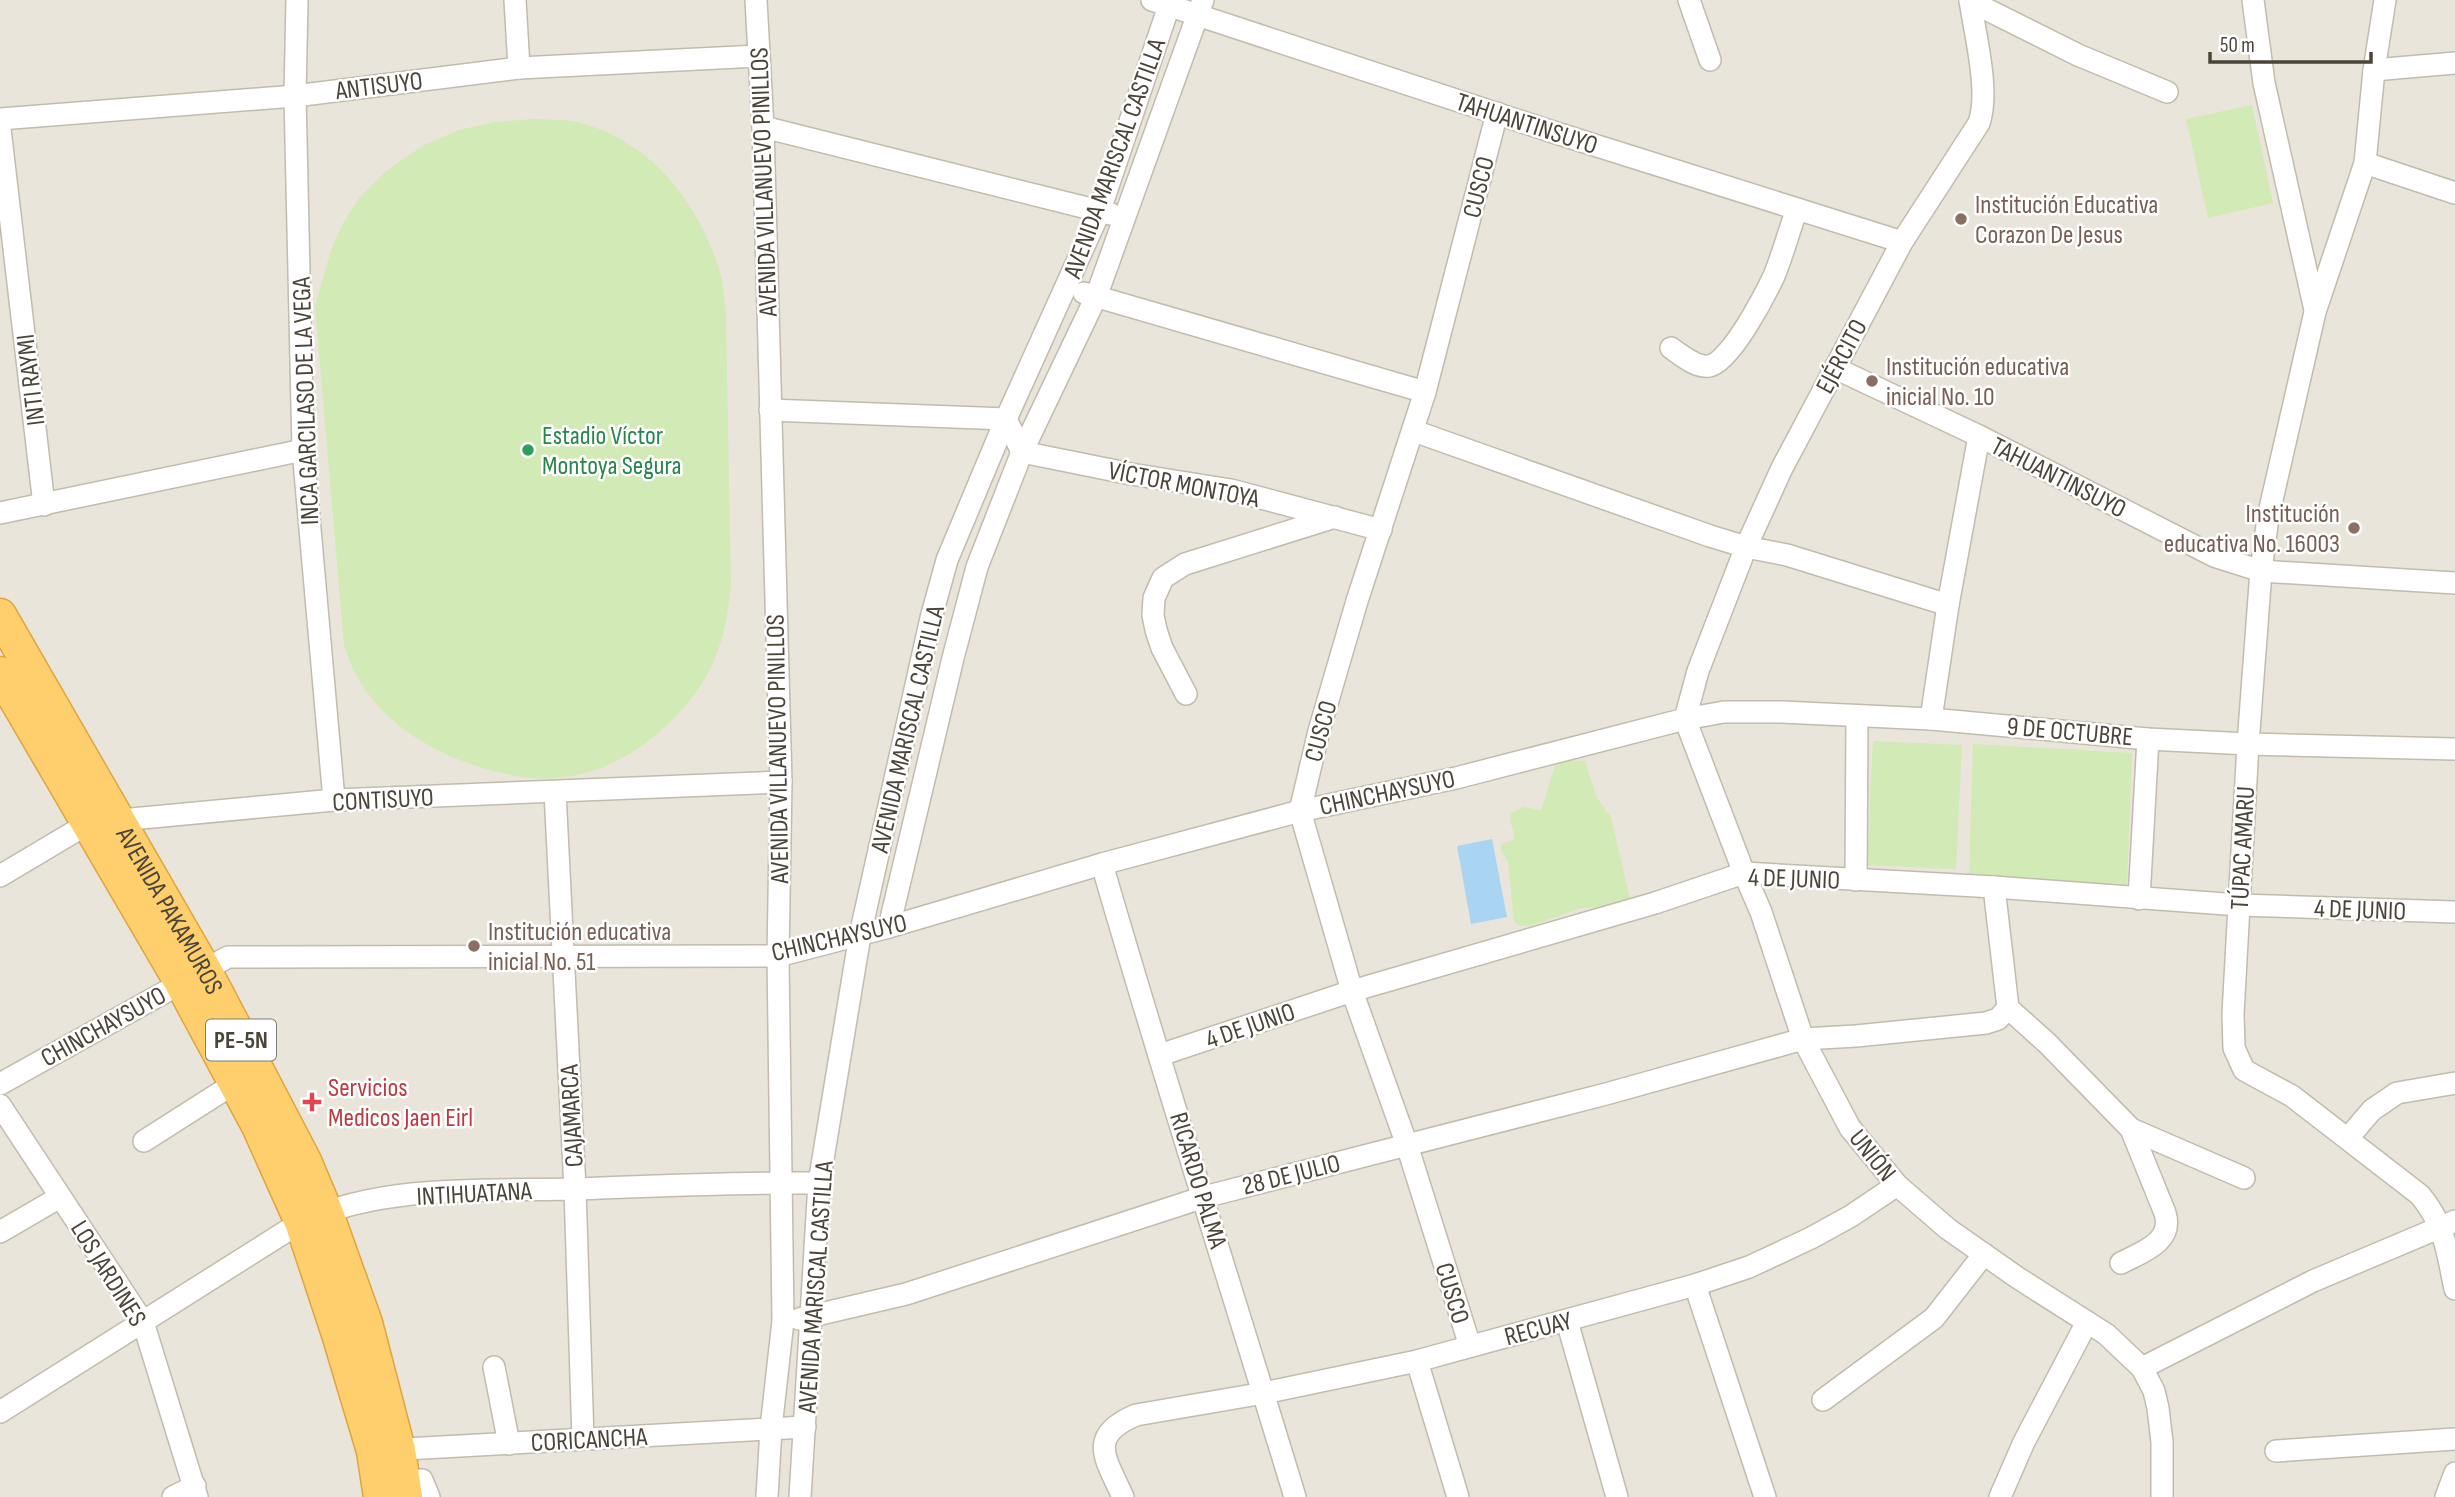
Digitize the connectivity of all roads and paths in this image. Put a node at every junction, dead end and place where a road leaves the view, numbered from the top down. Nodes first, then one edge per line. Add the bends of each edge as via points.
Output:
1 (298, 0) edge
2 (515, 0) edge
3 (756, 0) edge
4 (1689, 0) edge
5 (1970, 0) edge
6 (2253, 0) edge
7 (2385, 0) edge
8 (1164, 2) edge
9 (1200, 8) edge
10 (758, 56) junction
11 (1710, 60) dead end
12 (2455, 64) edge
13 (519, 68) junction
14 (2374, 70) junction
15 (2168, 92) dead end
16 (295, 96) junction
17 (1497, 113) junction
18 (0, 119) edge
19 (763, 127) junction
20 (0, 129) edge
21 (2365, 163) junction
22 (2455, 193) edge
23 (1797, 209) junction
24 (1099, 213) junction
25 (1124, 216) junction
26 (1902, 242) junction
27 (1067, 288) junction
28 (1096, 297) junction
29 (2315, 312) junction
30 (1671, 348) dead end
31 (1835, 368) junction
32 (1426, 392) junction
33 (770, 410) junction
34 (1006, 419) junction
35 (1414, 431) junction
36 (1979, 436) junction
37 (303, 450) junction
38 (1022, 452) junction
39 (44, 505) junction
40 (0, 513) edge
41 (1335, 517) junction
42 (1381, 530) junction
43 (1746, 547) junction
44 (2261, 571) junction
45 (2455, 583) edge
46 (1948, 605) junction
47 (0, 615) edge
48 (0, 673) edge
49 (1186, 694) dead end
50 (1857, 716) junction
51 (1685, 719) junction
52 (1931, 719) junction
53 (2148, 738) junction
54 (2248, 744) junction
55 (2455, 749) edge
56 (780, 782) junction
57 (555, 792) junction
58 (334, 800) junction
59 (1300, 811) junction
60 (104, 822) junction
61 (1102, 864) junction
62 (1744, 873) junction
63 (0, 876) edge
64 (1856, 880) junction
65 (1994, 887) junction
66 (2139, 899) junction
67 (2239, 905) junction
68 (2455, 912) edge
69 (889, 927) junction
70 (860, 935) junction
71 (778, 956) junction
72 (563, 957) junction
73 (193, 976) junction
74 (1352, 991) junction
75 (2008, 1008) junction
76 (1803, 1039) junction
77 (1160, 1055) junction
78 (235, 1083) junction
79 (2455, 1083) edge
80 (0, 1084) edge
81 (0, 1105) edge
82 (2131, 1129) junction
83 (2348, 1138) junction
84 (144, 1141) dead end
85 (1407, 1145) junction
86 (2244, 1178) dead end
87 (781, 1182) junction
88 (819, 1182) junction
89 (1897, 1185) junction
90 (575, 1189) junction
91 (1204, 1197) junction
92 (60, 1198) junction
93 (313, 1216) junction
94 (2448, 1224) edge
95 (0, 1232) edge
96 (1984, 1254) junction
97 (2121, 1263) dead end
98 (1695, 1285) junction
99 (2455, 1289) edge
100 (811, 1317) junction
101 (783, 1321) junction
102 (1567, 1321) junction
103 (143, 1322) junction
104 (2087, 1322) junction
105 (1470, 1346) junction
106 (1417, 1361) junction
107 (494, 1367) dead end
108 (2142, 1368) junction
109 (1264, 1393) junction
110 (1824, 1400) dead end
111 (2, 1406) edge
112 (805, 1427) junction
113 (771, 1428) junction
114 (2455, 1439) edge
115 (583, 1440) junction
116 (509, 1444) junction
117 (2276, 1451) dead end
118 (2455, 1473) edge
119 (390, 1476) edge
120 (196, 1491) edge
121 (173, 1497) edge
122 (429, 1497) edge
123 (767, 1497) edge
124 (800, 1497) edge
125 (1124, 1497) edge
126 (1295, 1497) edge
127 (1458, 1497) edge
128 (1617, 1497) edge
129 (1765, 1497) edge
130 (2000, 1497) edge
131 (2162, 1497) edge
132 (2446, 1497) edge

1 - 16 street, INCA GARCILASO DE LA VEGA
2 - 13 street
3 - 10 street, AVENIDA VILLANUEVO PINILLOS
4 - 11 street
5 - 15 street via 2078,55
5 - 26 street, EJÉRCITO via 1983,111 1974,134
6 - 29 street via 2264,83
7 - 14 street, TÚPAC AMARU
8 - 9 street, TAHUANTINSUYO
8 - 24 street, AVENIDA MARISCAL CASTILLA
9 - 17 street, TAHUANTINSUYO
9 - 25 street, AVENIDA MARISCAL CASTILLA
10 - 13 street, ANTISUYO
10 - 19 street, AVENIDA VILLANUEVO PINILLOS
12 - 14 street
13 - 16 street, ANTISUYO
14 - 21 street, TÚPAC AMARU
16 - 18 street, ANTISUYO
16 - 37 street, INCA GARCILASO DE LA VEGA
17 - 23 street, TAHUANTINSUYO
17 - 32 street, CUSCO
19 - 24 street
19 - 33 street, AVENIDA VILLANUEVO PINILLOS
20 - 39 street, INTI RAYMI
21 - 22 street
21 - 29 street, TÚPAC AMARU
23 - 26 street, TAHUANTINSUYO
23 - 30 street via 1773,278 1721,360 1704,366
24 - 25 street
24 - 27 street, AVENIDA MARISCAL CASTILLA
25 - 28 street, AVENIDA MARISCAL CASTILLA
26 - 31 street, EJÉRCITO
27 - 28 street
27 - 34 street, AVENIDA MARISCAL CASTILLA
28 - 32 street
28 - 38 street, AVENIDA MARISCAL CASTILLA
29 - 44 street, TÚPAC AMARU via 2268,517
31 - 36 street, TAHUANTINSUYO
31 - 43 street, EJÉRCITO
32 - 35 street, CUSCO
33 - 34 street
33 - 56 street, AVENIDA VILLANUEVO PINILLOS
34 - 38 street
34 - 70 street, AVENIDA MARISCAL CASTILLA via 947,560
35 - 42 street, CUSCO
35 - 43 street
36 - 44 street, TAHUANTINSUYO via 2214,556
36 - 46 street
37 - 39 street
37 - 58 street, INCA GARCILASO DE LA VEGA
38 - 41 street, VÍCTOR MONTOYA via 1231,489
38 - 69 street, AVENIDA MARISCAL CASTILLA via 977,567
39 - 40 street
41 - 42 street, VÍCTOR MONTOYA
41 - 49 street via 1185,564 1163,578 1153,615 1162,648
42 - 59 street, CUSCO via 1319,731
43 - 46 street via 1787,555
43 - 51 street, EJÉRCITO via 1698,671
44 - 45 street, TAHUANTINSUYO
44 - 54 street, TÚPAC AMARU
46 - 52 street
47 - 60 highway, AVENIDA PAKAMUROS / PE-5N
48 - 60 highway, AVENIDA PAKAMUROS / PE-5N
50 - 51 street, 9 DE OCTUBRE via 1749,711
50 - 52 street, 9 DE OCTUBRE
50 - 64 street
51 - 59 street, CHINCHAYSUYO via 1456,778
51 - 62 street, UNIÓN
52 - 53 street, 9 DE OCTUBRE
53 - 54 street, 9 DE OCTUBRE
53 - 66 street
54 - 55 street, 9 DE OCTUBRE
54 - 67 street, TÚPAC AMARU
56 - 57 street, CONTISUYO
56 - 71 street, AVENIDA VILLANUEVO PINILLOS
57 - 58 street, CONTISUYO
57 - 72 street, CAJAMARCA
58 - 60 street, CONTISUYO
59 - 61 street, CHINCHAYSUYO
59 - 74 street, CUSCO
60 - 63 street, CONTISUYO
60 - 73 highway, AVENIDA PAKAMUROS / PE-5N
61 - 69 street, CHINCHAYSUYO
61 - 77 street, RICARDO PALMA
62 - 64 street, 4 DE JUNIO
62 - 74 street, 4 DE JUNIO
62 - 76 street, UNIÓN
64 - 65 street, 4 DE JUNIO
65 - 66 street, 4 DE JUNIO
65 - 75 street
66 - 67 street, 4 DE JUNIO
67 - 68 street, 4 DE JUNIO
67 - 83 street, TÚPAC AMARU via 2234,1048 2244,1070 2292,1096
69 - 70 street, CHINCHAYSUYO
70 - 71 street, CHINCHAYSUYO
70 - 88 street, AVENIDA MARISCAL CASTILLA
71 - 72 street, CHINCHAYSUYO
71 - 87 street, AVENIDA VILLANUEVO PINILLOS
72 - 73 street, CHINCHAYSUYO via 228,957
72 - 90 street, CAJAMARCA
73 - 78 highway, AVENIDA PAKAMUROS / PE-5N
73 - 80 street, CHINCHAYSUYO
73 - 93 highway, AVENIDA PAKAMUROS / PE-5N via 305,1161
74 - 77 street, 4 DE JUNIO
74 - 85 street, CUSCO
75 - 76 street, 28 DE JULIO via 1986,1024
75 - 82 street
76 - 85 street, 28 DE JULIO
76 - 89 street, UNIÓN via 1850,1128
77 - 91 street, RICARDO PALMA
78 - 84 street
78 - 93 highway, AVENIDA PAKAMUROS / PE-5N
79 - 83 street via 2397,1093 2372,1110
81 - 92 street, LOS JARDINES
82 - 86 street
82 - 97 street via 2168,1227 2152,1246
83 - 94 street, TÚPAC AMARU via 2420,1195
85 - 91 street, 28 DE JULIO
85 - 105 street, CUSCO
87 - 88 street, INTIHUATANA
87 - 90 street, INTIHUATANA
87 - 101 street, AVENIDA VILLANUEVO PINILLOS
88 - 100 street, AVENIDA MARISCAL CASTILLA
89 - 96 street, UNIÓN
89 - 98 street, RECUAY via 1811,1238 1749,1267
90 - 93 street, INTIHUATANA via 449,1192 357,1201
90 - 115 street, CAJAMARCA
91 - 100 street, 28 DE JULIO via 906,1294
91 - 109 street, RICARDO PALMA
92 - 95 street
92 - 103 street, LOS JARDINES
93 - 103 street, INTIHUATANA
93 - 119 highway, AVENIDA PAKAMUROS / PE-5N
94 - 99 street, TÚPAC AMARU
94 - 108 street via 2314,1281
96 - 104 street, UNIÓN
96 - 110 street via 1934,1318
98 - 102 street, RECUAY
98 - 129 street
100 - 101 street, 28 DE JULIO
100 - 112 street, AVENIDA MARISCAL CASTILLA
101 - 113 street, AVENIDA VILLANUEVO PINILLOS
102 - 105 street, RECUAY
102 - 128 street
103 - 111 street, INTIHUATANA
103 - 120 street, LOS JARDINES
104 - 108 street, UNIÓN
104 - 130 street
105 - 106 street, RECUAY
106 - 109 street, RECUAY
106 - 127 street
107 - 116 street
108 - 131 street, UNIÓN via 2158,1408
109 - 125 street, RECUAY via 1136,1415 1120,1422 1104,1439 1102,1452
109 - 126 street, RICARDO PALMA
112 - 113 street, CORICANCHA
112 - 124 street, AVENIDA MARISCAL CASTILLA
113 - 115 street, CORICANCHA
113 - 123 street, AVENIDA VILLANUEVO PINILLOS
114 - 117 street
115 - 116 street, CORICANCHA
116 - 119 street, CORICANCHA
118 - 132 street
119 - 122 street via 422,1479
120 - 121 street

